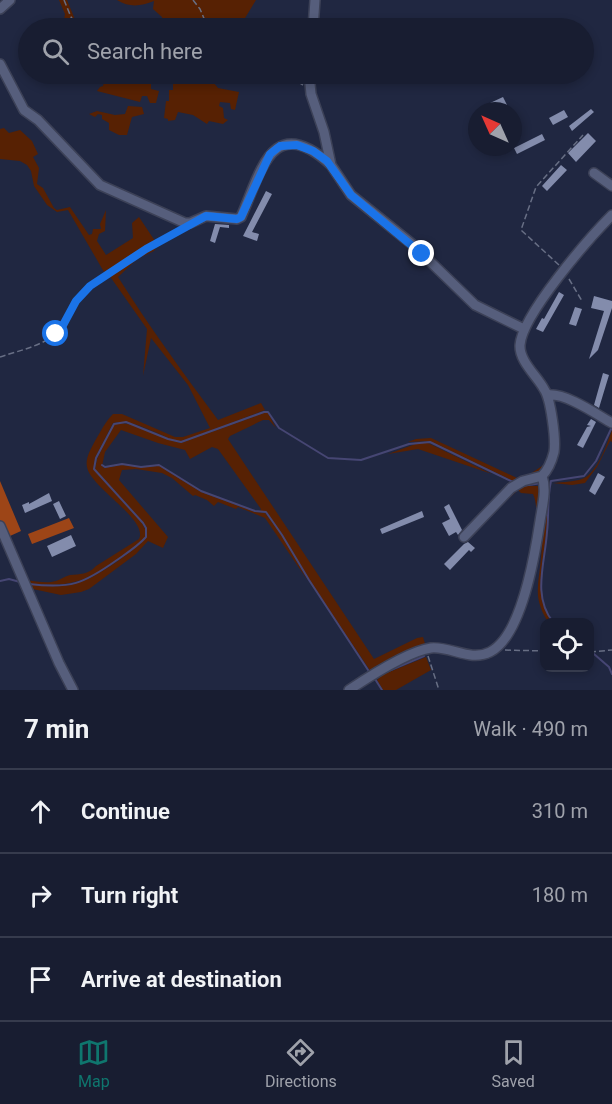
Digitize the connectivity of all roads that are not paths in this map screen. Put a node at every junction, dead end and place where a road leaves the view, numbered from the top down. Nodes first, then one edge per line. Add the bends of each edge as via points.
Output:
1 (10, 0) edge
2 (315, 0) edge
3 (0, 9) edge
4 (314, 18) edge
5 (0, 64) edge
6 (309, 84) edge
7 (331, 165) junction
8 (594, 173) dead end
9 (612, 186) edge
10 (612, 215) edge
11 (524, 329) junction
12 (548, 395) junction
13 (612, 423) edge
14 (542, 476) junction
15 (0, 526) edge
16 (464, 537) dead end
17 (73, 690) edge
18 (349, 690) edge

1 - 3 street
2 - 4 street
5 - 7 street via 24,110 100,185 177,220 190,223 206,216 241,217 266,160 280,146 305,147
6 - 7 street
7 - 11 street via 351,195 412,244 468,300
8 - 9 street
10 - 11 street via 549,290
11 - 12 street via 521,353
12 - 13 street via 567,398
12 - 14 street via 554,449
14 - 16 street via 511,488
14 - 18 street via 545,483 532,564 515,618 496,648 480,655 425,650 374,673
15 - 17 street

